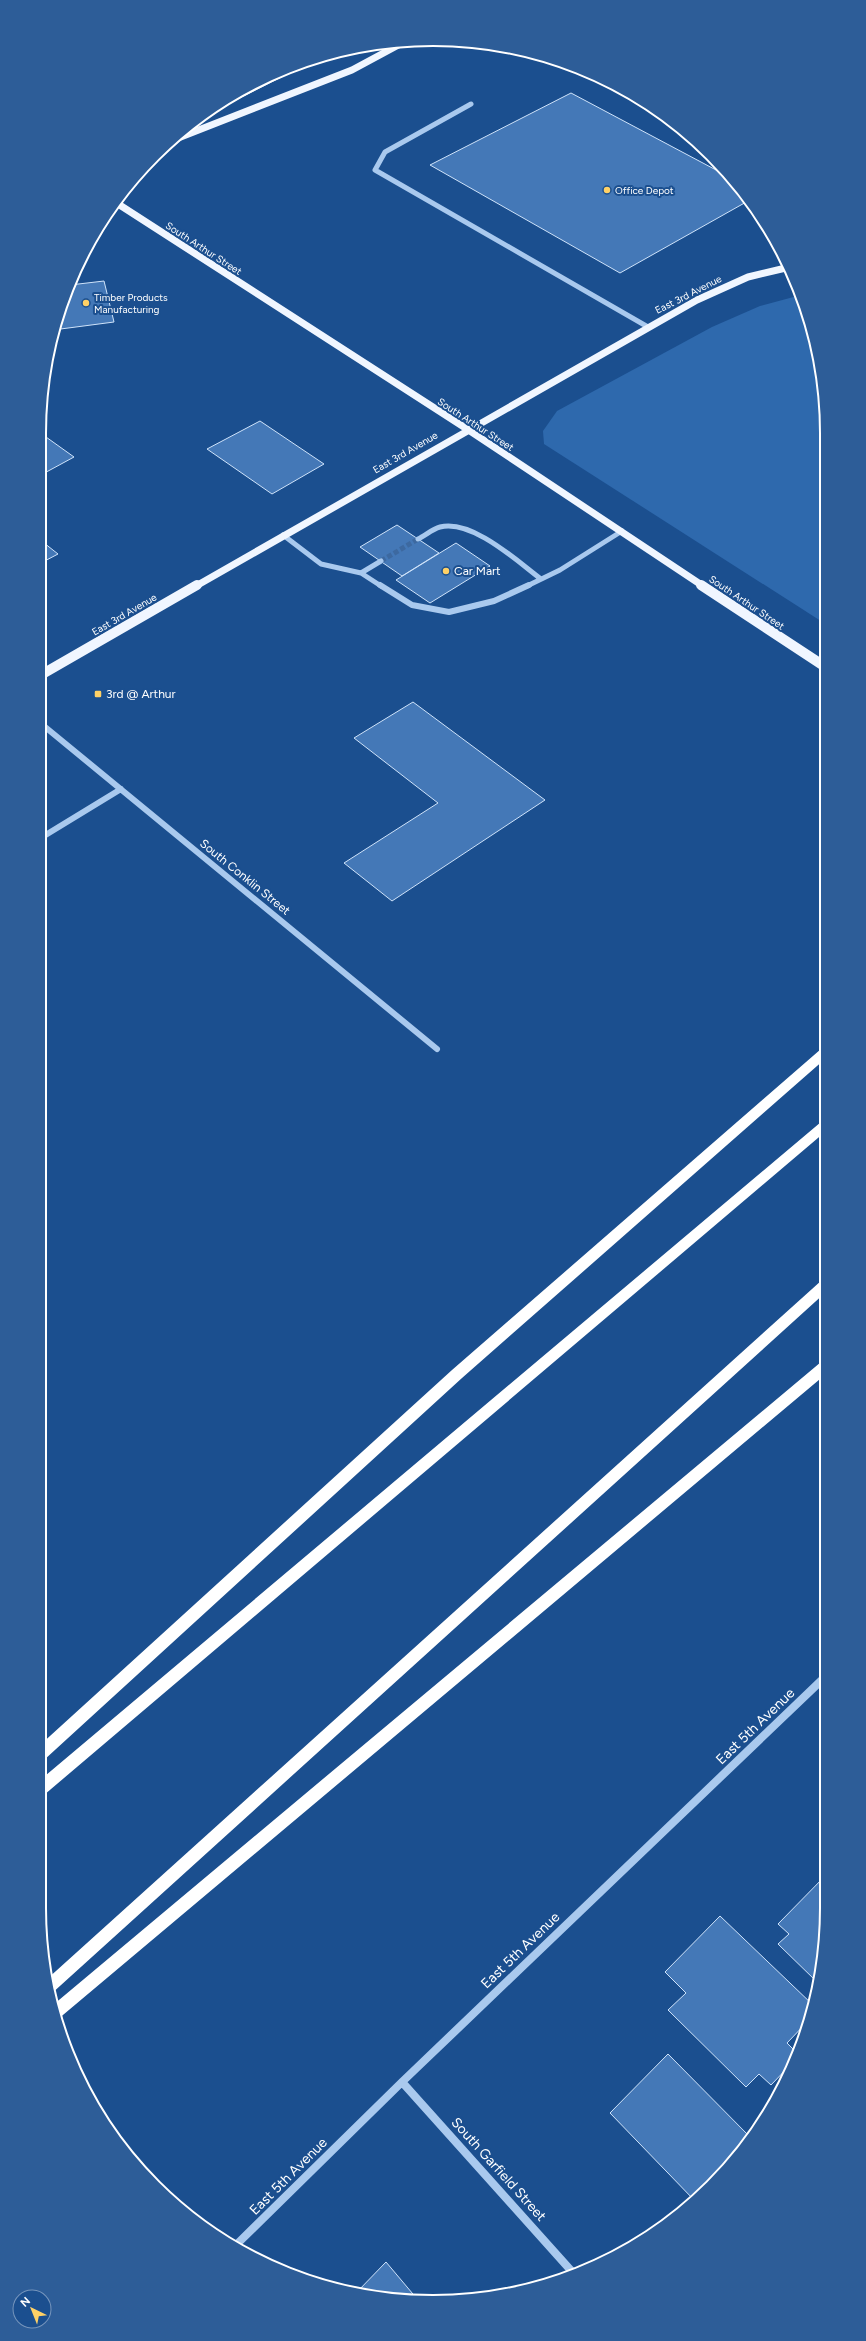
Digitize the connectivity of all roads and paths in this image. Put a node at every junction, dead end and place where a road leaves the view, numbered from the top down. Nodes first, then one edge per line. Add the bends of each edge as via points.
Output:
1 (392, 48) edge
2 (471, 104) dead end
3 (187, 135) edge
4 (120, 205) edge
5 (783, 269) edge
6 (648, 327) junction
7 (467, 429) junction
8 (622, 531) junction
9 (283, 535) junction
10 (418, 539) tunnel mouth
11 (381, 561) tunnel mouth
12 (360, 573) junction
13 (541, 578) junction
14 (820, 663) edge
15 (46, 672) edge
16 (46, 728) edge
17 (120, 789) junction
18 (46, 835) edge
19 (437, 1049) dead end
20 (820, 1056) edge
21 (820, 1129) edge
22 (820, 1289) edge
23 (820, 1371) edge
24 (820, 1682) edge
25 (46, 1749) edge
26 (46, 1784) edge
27 (53, 1983) edge
28 (59, 2009) edge
29 (402, 2082) junction
30 (238, 2242) edge
31 (570, 2270) edge

1 - 3 main road via 352,70
2 - 6 street via 385,152 375,170
4 - 7 main road, South Arthur Street
5 - 6 main road, East 3rd Avenue via 748,277 697,300
6 - 7 main road, East 3rd Avenue
7 - 8 main road, South Arthur Street
7 - 9 main road, East 3rd Avenue
8 - 13 street via 560,570
8 - 14 main road, South Arthur Street
9 - 12 street via 321,564
9 - 15 main road, East 3rd Avenue
10 - 13 street via 439,527 455,526 479,536
11 - 12 street
12 - 13 street via 412,605 449,612 494,601
16 - 17 street, South Conklin Street
17 - 18 street
17 - 19 street, South Conklin Street
20 - 25 highway via 457,1374
21 - 26 highway
22 - 27 highway
23 - 28 highway
24 - 29 street, East 5th Avenue
29 - 30 street, East 5th Avenue
29 - 31 street, South Garfield Street

